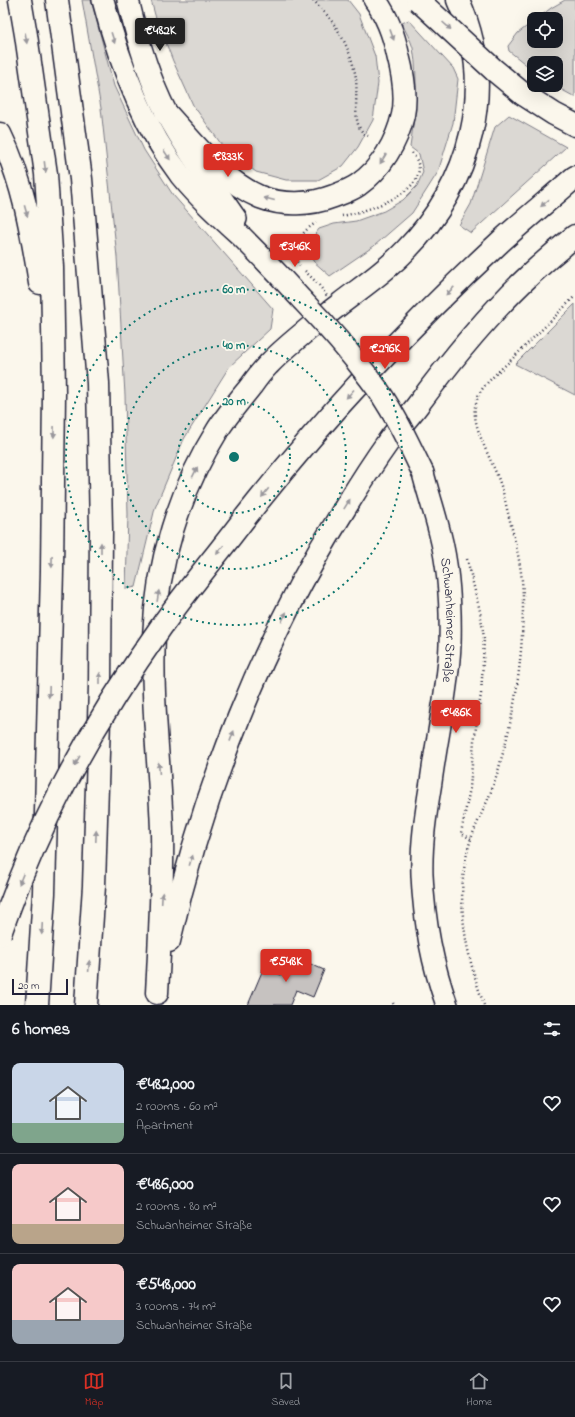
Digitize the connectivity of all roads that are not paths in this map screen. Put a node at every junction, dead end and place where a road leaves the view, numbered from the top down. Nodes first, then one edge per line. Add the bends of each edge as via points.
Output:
1 (20, 0) edge
2 (57, 0) edge
3 (103, 0) edge
4 (128, 0) edge
5 (375, 0) edge
6 (418, 0) edge
7 (458, 0) edge
8 (166, 112) junction
9 (575, 125) edge
10 (0, 134) edge
11 (575, 177) edge
12 (575, 236) edge
13 (264, 259) junction
14 (54, 393) junction
15 (0, 934) edge
16 (156, 999) edge
17 (37, 1005) edge
18 (86, 1005) edge
19 (447, 1005) edge

1 -> 14 highway via 46,174 52,267
18 -> 2 highway via 94,886 100,686 101,529 98,383 81,179
3 -> 13 street via 122,64 156,139 195,191
4 - 8 street via 140,46
5 -> 8 highway via 385,16 396,44 403,77 403,114 383,162 357,186 322,201 309,203 260,197 233,182
6 -> 9 highway, bridge via 523,94
16 -> 7 highway via 162,878 153,667 156,604 169,540 189,484 202,457 233,408 266,367 285,349 404,252 441,206 455,180 470,139 476,104 477,77 467,22
8 - 13 street via 189,151
10 -> 14 highway via 14,168 29,219
11 -> 15 highway, bridge via 500,242 391,349 286,466 162,625 101,718 65,783 33,847
16 -> 12 highway via 186,875 219,771 260,667 314,559 388,442 444,369 530,274
13 - 19 street, Schwanheimer Straße, bridge via 328,327 371,379 423,473 440,534 450,618 448,672 424,834 422,874 431,948
14 -> 17 highway via 44,893

